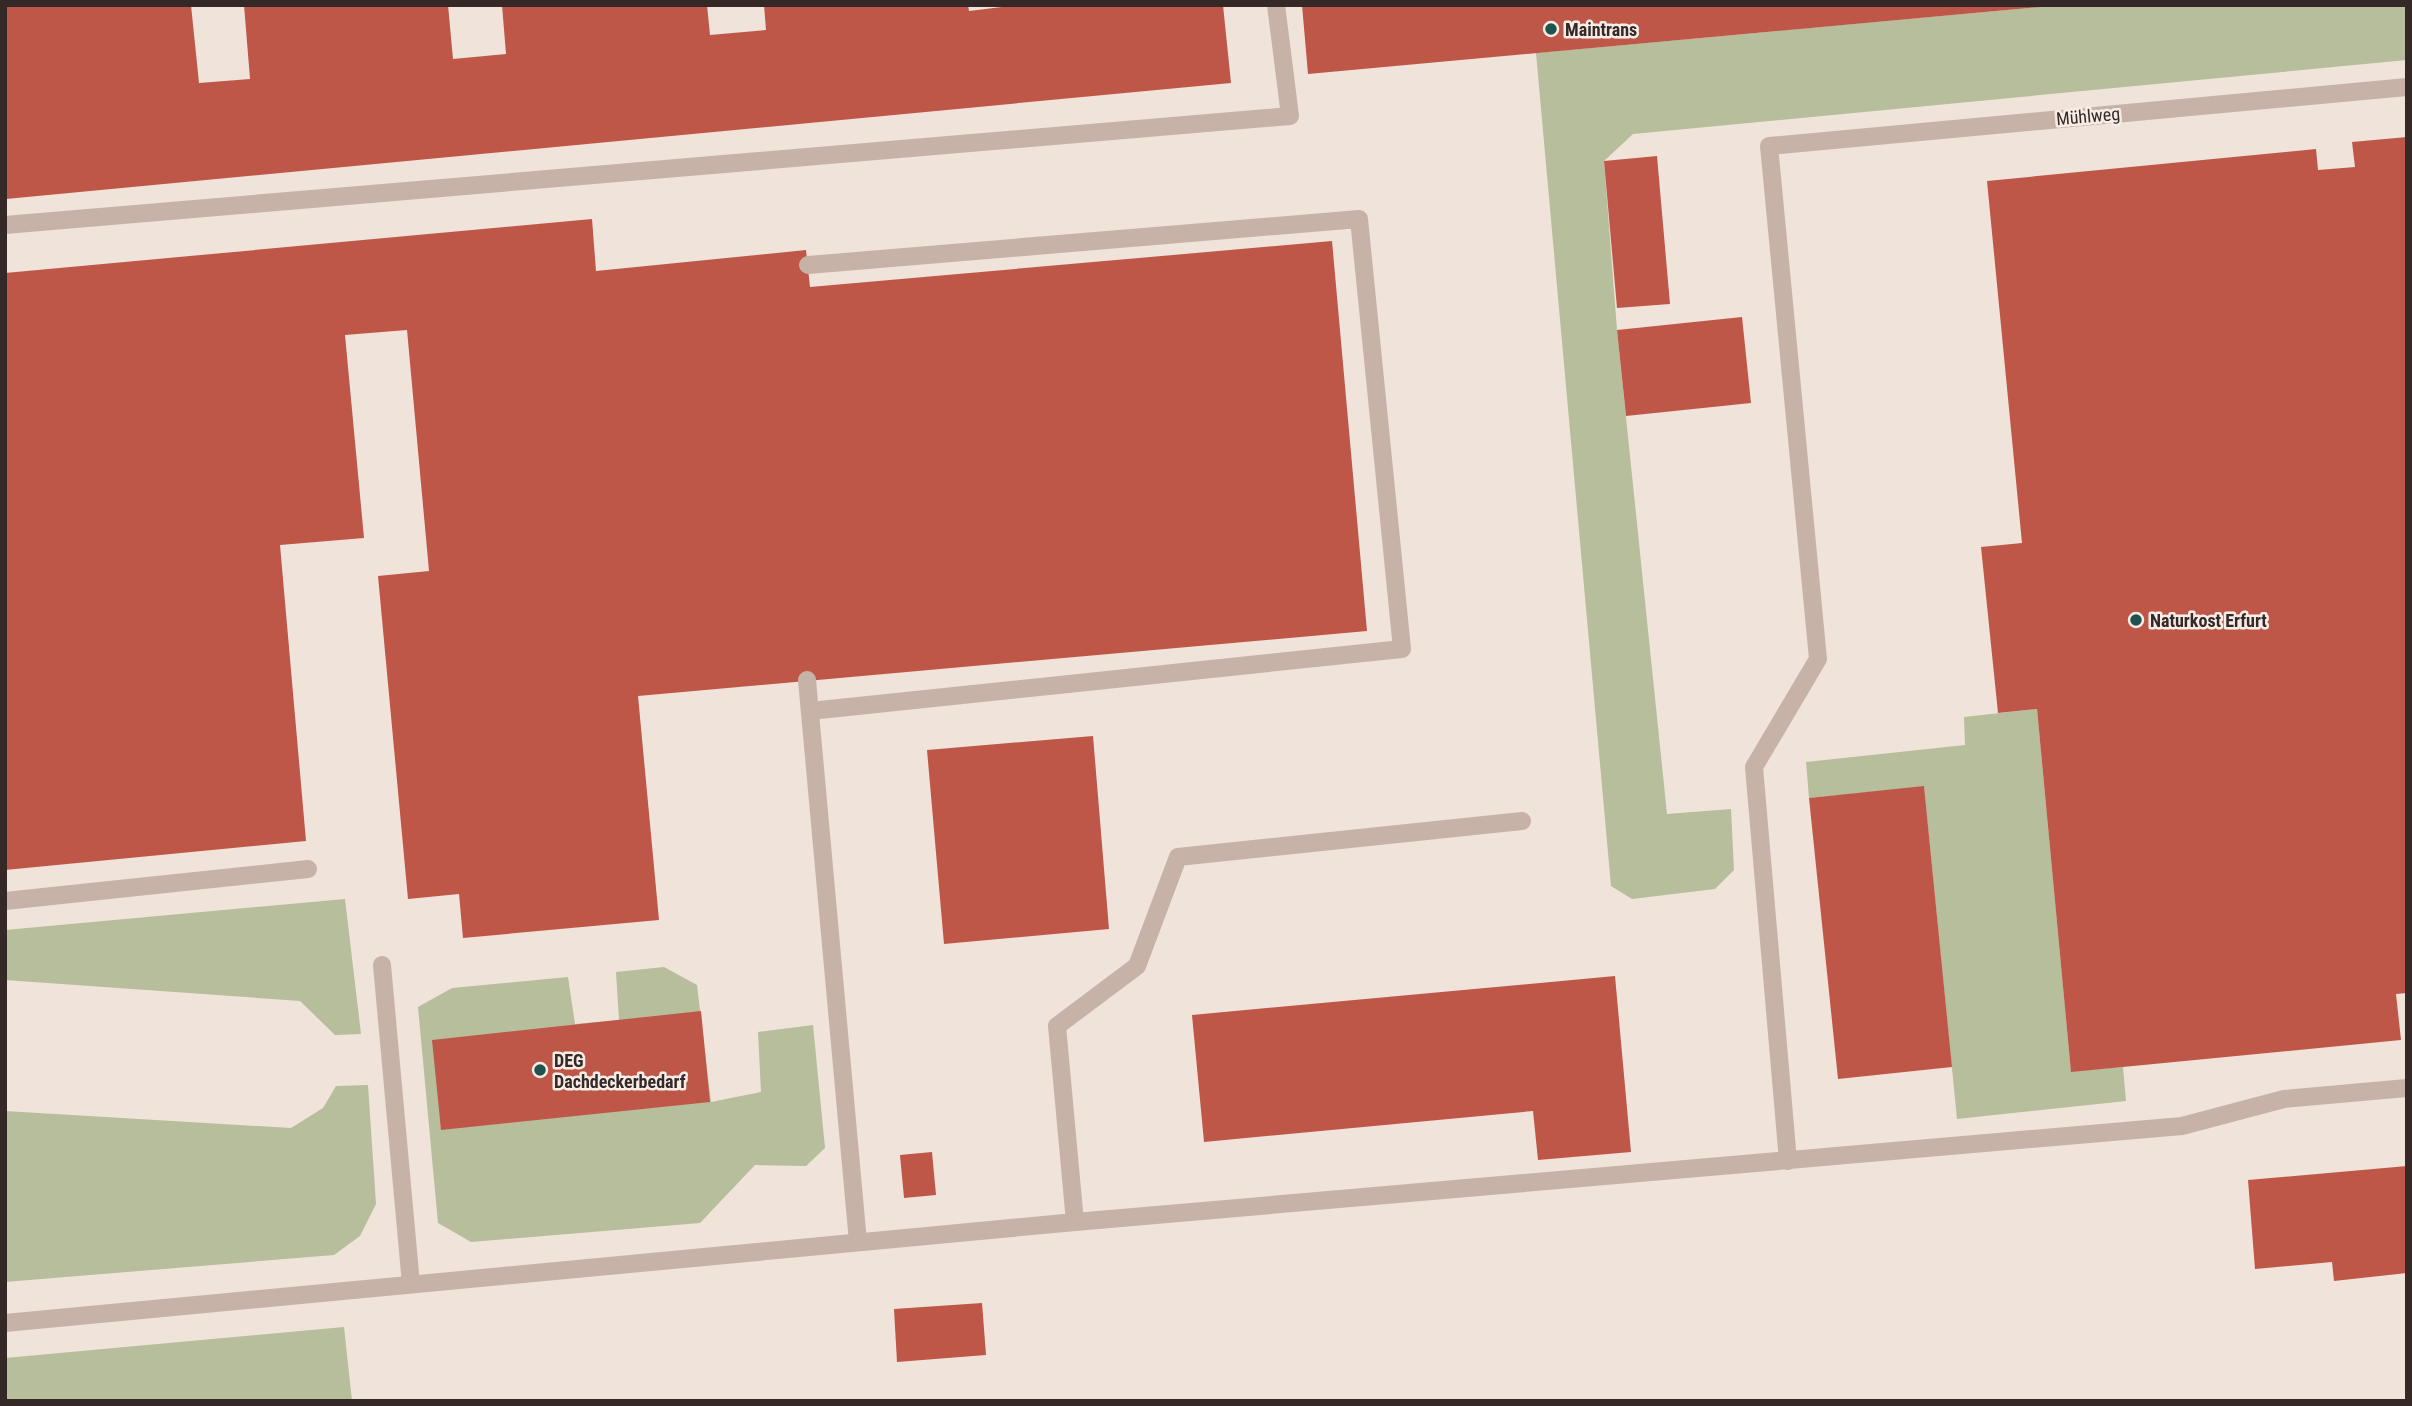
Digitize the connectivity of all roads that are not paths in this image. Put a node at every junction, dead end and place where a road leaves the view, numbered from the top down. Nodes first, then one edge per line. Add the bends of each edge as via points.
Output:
1 (1276, 5) edge
2 (2407, 87) edge
3 (5, 225) edge
4 (808, 265) dead end
5 (807, 680) dead end
6 (810, 711) junction
7 (1522, 821) dead end
8 (308, 869) dead end
9 (5, 901) edge
10 (382, 965) dead end
11 (2407, 1088) edge
12 (1788, 1161) junction
13 (1075, 1222) junction
14 (858, 1242) junction
15 (411, 1284) junction
16 (5, 1323) edge

1 - 3 lane via 1290,117
2 - 12 lane, Mühlweg via 1769,146 1818,659 1754,767
4 - 6 lane via 1359,219 1402,649
5 - 6 lane
6 - 14 lane
7 - 13 lane via 1178,857 1137,966 1057,1026
8 - 9 lane
10 - 15 lane
11 - 12 lane via 2284,1100 2182,1126
12 - 13 lane
13 - 14 lane
14 - 15 lane
15 - 16 lane

